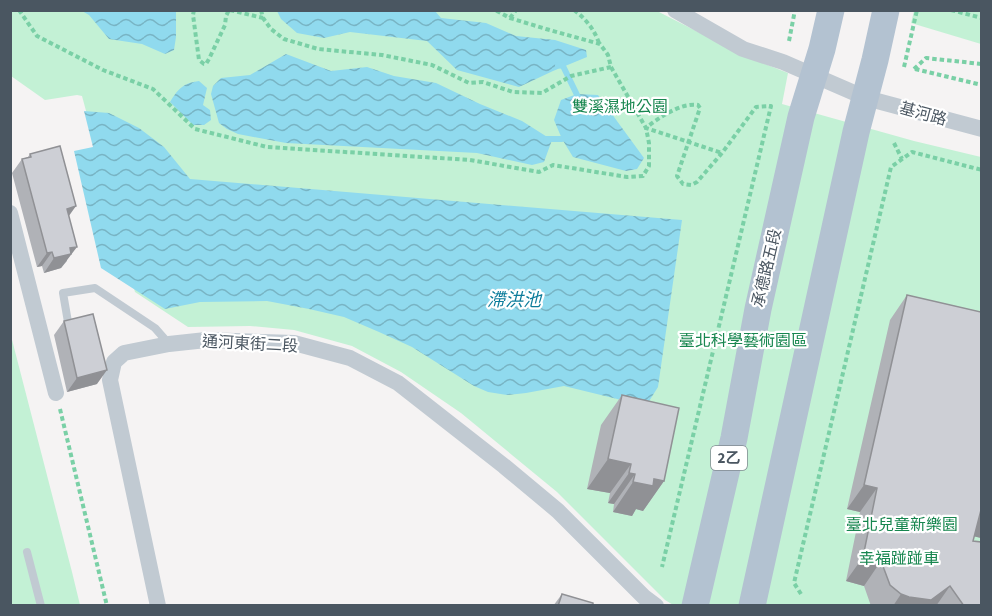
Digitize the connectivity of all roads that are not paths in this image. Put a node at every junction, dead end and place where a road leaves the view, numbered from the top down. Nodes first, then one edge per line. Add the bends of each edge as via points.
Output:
1 (675, 10) edge
2 (831, 10) edge
3 (886, 10) edge
4 (814, 75) junction
5 (866, 98) junction
6 (981, 129) edge
7 (10, 213) edge
8 (68, 322) edge
9 (169, 344) junction
10 (56, 393) road end
11 (27, 552) dead end
12 (41, 606) edge
13 (158, 606) edge
14 (656, 606) edge
15 (695, 606) edge
16 (752, 606) edge

1 - 4 street, 基河路 via 743,50
2 - 4 main road, 承德路五段 / 2乙
3 - 5 main road
4 - 5 street, 基河路
4 - 15 main road, 承德路五段 / 2乙 via 760,297 734,438
5 - 6 street, 基河路
5 - 16 main road
7 - 10 street
8 - 9 lane via 63,293 95,288 156,328
9 - 13 street, 通河東街二段 via 124,353 114,362 110,380
9 - 14 street, 通河東街二段 via 206,340 294,344 350,358 398,383 558,511
11 - 12 lane

